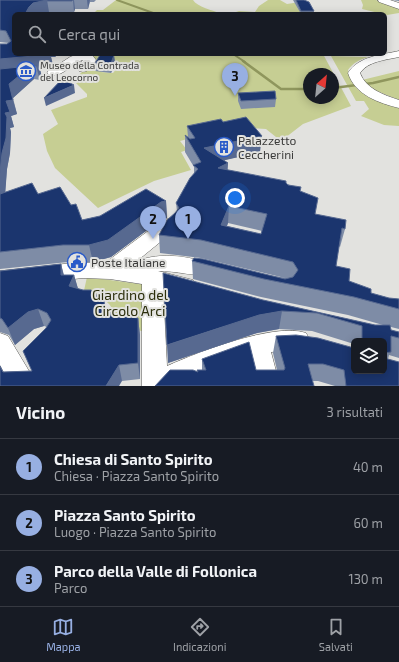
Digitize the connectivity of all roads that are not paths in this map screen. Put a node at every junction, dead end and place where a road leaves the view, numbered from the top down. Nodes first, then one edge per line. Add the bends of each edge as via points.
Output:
1 (382, 0) edge
2 (399, 6) edge
3 (399, 54) edge
4 (83, 69) dead end
5 (53, 72) dead end
6 (399, 104) edge
7 (168, 225) edge
8 (213, 271) edge
9 (108, 272) junction
10 (142, 276) junction
11 (0, 279) edge
12 (205, 292) edge
13 (257, 344) junction
14 (318, 344) edge
15 (9, 354) edge
16 (189, 378) edge
17 (155, 385) edge
18 (25, 386) edge
19 (266, 386) edge

1 - 2 street
3 - 6 street via 359,66 354,73 356,80 366,89
4 - 5 street via 90,59 81,56
7 - 9 street
8 - 10 street via 182,265 155,264 141,267
9 - 10 street
9 - 11 street via 74,271
10 - 12 street
10 - 17 street
13 - 14 street via 285,340
13 - 16 street
13 - 19 street
15 - 18 street
16 - 17 street

